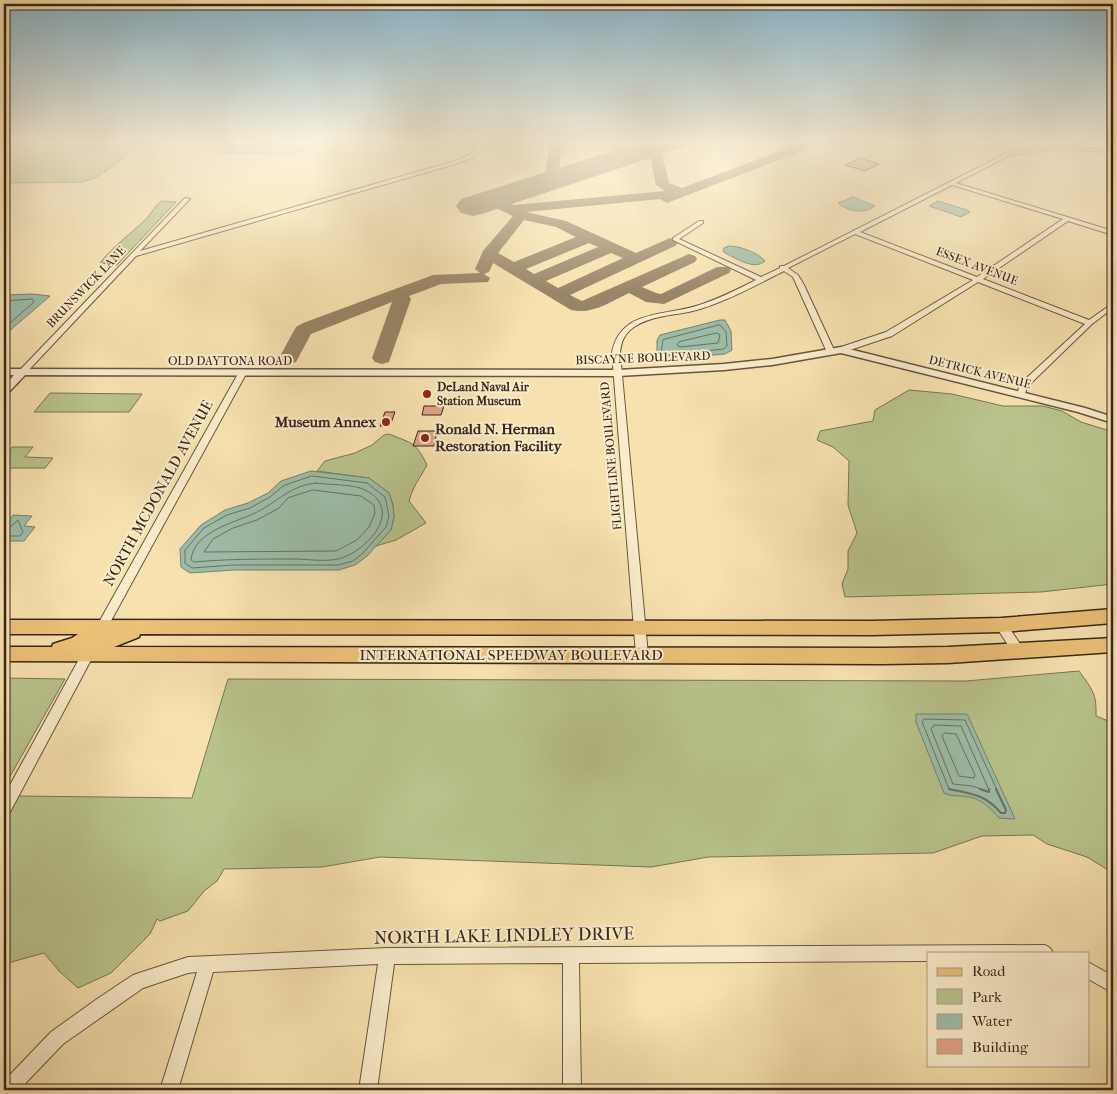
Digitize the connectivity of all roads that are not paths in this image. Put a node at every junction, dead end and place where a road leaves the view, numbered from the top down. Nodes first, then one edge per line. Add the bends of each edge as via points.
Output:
1 (353, 192) edge
2 (934, 192) edge
3 (981, 192) edge
4 (187, 199) dead end
5 (1068, 219) junction
6 (701, 222) dead end
7 (855, 232) junction
8 (1113, 233) edge
9 (134, 255) junction
10 (782, 267) junction
11 (759, 279) junction
12 (979, 279) junction
13 (1113, 304) edge
14 (1090, 323) junction
15 (836, 350) junction
16 (4, 372) edge
17 (22, 372) junction
18 (456, 373) joint
19 (618, 373) junction
20 (242, 374) junction
21 (4, 392) edge
22 (1020, 395) junction
23 (1113, 420) edge
24 (1113, 616) edge
25 (1001, 625) junction
26 (4, 627) edge
27 (102, 627) junction
28 (149, 627) junction
29 (640, 628) junction
30 (1113, 645) edge
31 (1019, 652) junction
32 (4, 654) edge
33 (41, 654) junction
34 (88, 654) junction
35 (642, 655) junction
36 (4, 809) edge
37 (927, 953) edge
38 (571, 955) junction
39 (388, 956) junction
40 (206, 964) junction
41 (1090, 971) edge
42 (1113, 985) edge
43 (7, 1090) edge
44 (169, 1090) edge
45 (368, 1090) edge
46 (572, 1090) edge

1 - 9 street
2 - 7 street, FLIGHTLINE BOULEVARD
3 - 5 street
4 - 9 street, BRUNSWICK LANE
5 - 8 street
5 - 12 street, BISCAYNE BOULEVARD
6 - 11 street via 675,239
7 - 10 street, FLIGHTLINE BOULEVARD
7 - 12 street, ESSEX AVENUE
9 - 17 street, BRUNSWICK LANE
10 - 11 street, FLIGHTLINE BOULEVARD
10 - 15 street via 796,276
11 - 19 street, FLIGHTLINE BOULEVARD via 710,303 650,318 627,328 616,345
12 - 14 street, ESSEX AVENUE
12 - 15 street, BISCAYNE BOULEVARD via 889,334
13 - 14 street
14 - 22 street via 1023,386
15 - 19 street, BISCAYNE BOULEVARD via 772,362
15 - 22 street, DETRICK AVENUE
16 - 17 street, OLD DAYTONA ROAD
17 - 20 street, OLD DAYTONA ROAD
17 - 21 street, BRUNSWICK LANE
18 - 19 street, BISCAYNE BOULEVARD
18 - 20 street, OLD DAYTONA ROAD
19 - 29 street, FLIGHTLINE BOULEVARD
20 - 27 street, NORTH MCDONALD AVENUE
22 - 23 street, DETRICK AVENUE
24 - 25 main road, INTERNATIONAL SPEEDWAY BOULEVARD
25 - 29 main road, INTERNATIONAL SPEEDWAY BOULEVARD
25 - 31 street
26 - 27 main road, INTERNATIONAL SPEEDWAY BOULEVARD
27 - 28 main road, INTERNATIONAL SPEEDWAY BOULEVARD
27 - 33 main road via 77,644
28 - 29 main road, INTERNATIONAL SPEEDWAY BOULEVARD
28 - 34 main road via 117,636
29 - 35 street, FLIGHTLINE BOULEVARD
30 - 31 main road, INTERNATIONAL SPEEDWAY BOULEVARD
31 - 35 main road, INTERNATIONAL SPEEDWAY BOULEVARD via 882,656
32 - 33 main road, INTERNATIONAL SPEEDWAY BOULEVARD
33 - 34 main road, INTERNATIONAL SPEEDWAY BOULEVARD
34 - 35 main road, INTERNATIONAL SPEEDWAY BOULEVARD
34 - 36 street
37 - 38 street, NORTH LAKE LINDLEY DRIVE
38 - 39 street, NORTH LAKE LINDLEY DRIVE
38 - 46 street
39 - 40 street, NORTH LAKE LINDLEY DRIVE
39 - 45 street
40 - 43 street, NORTH LAKE LINDLEY DRIVE via 188,965 139,981 56,1038
40 - 44 street
41 - 42 street

